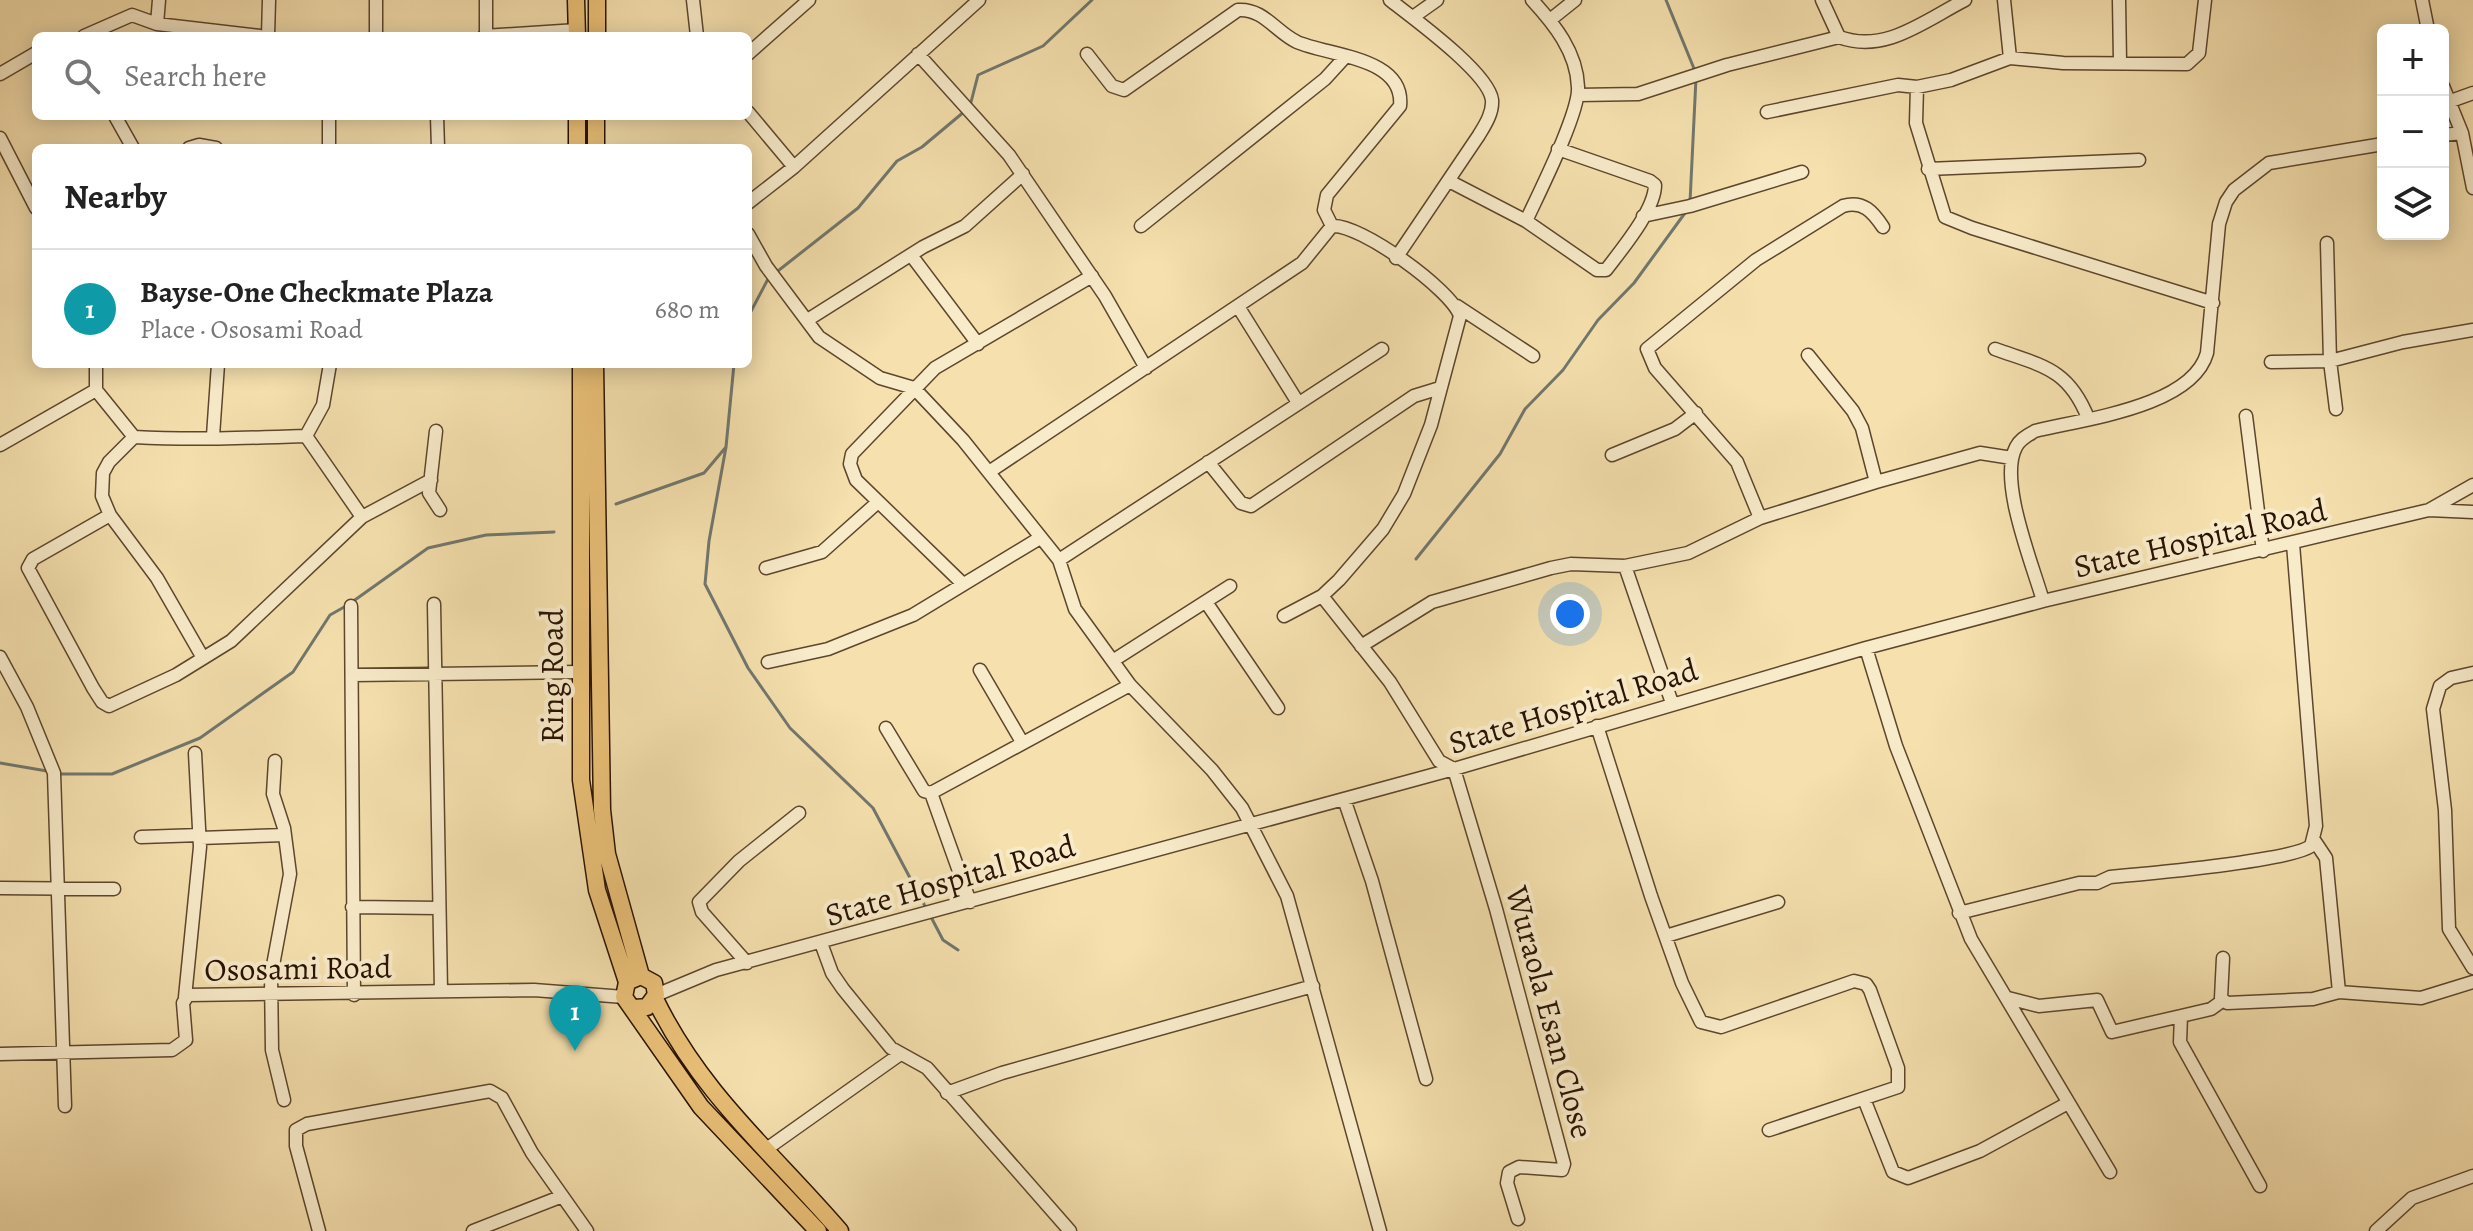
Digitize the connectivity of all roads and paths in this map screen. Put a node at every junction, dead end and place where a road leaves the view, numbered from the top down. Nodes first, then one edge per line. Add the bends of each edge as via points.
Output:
1 (159, 0) edge
2 (269, 0) edge
3 (376, 0) edge
4 (486, 0) edge
5 (576, 0) edge
6 (597, 0) edge
7 (693, 0) edge
8 (809, 0) edge
9 (979, 0) edge
10 (1390, 0) edge
11 (1437, 0) edge
12 (1532, 0) edge
13 (1575, 0) edge
14 (1822, 0) edge
15 (1965, 0) edge
16 (2004, 0) edge
17 (2119, 0) edge
18 (2205, 0) edge
19 (2422, 0) edge
20 (1949, 4) edge
21 (1413, 17) junction
22 (1550, 20) junction
23 (157, 24) junction
24 (2427, 24) edge
25 (93, 32) edge
26 (226, 32) edge
27 (268, 32) edge
28 (376, 32) edge
29 (485, 32) edge
30 (577, 32) edge
31 (597, 32) edge
32 (697, 32) edge
33 (1839, 37) junction
34 (752, 50) edge
35 (918, 54) junction
36 (1087, 54) dead end
37 (32, 55) edge
38 (1346, 56) junction
39 (2010, 58) junction
40 (2120, 61) junction
41 (0, 74) edge
42 (1917, 87) junction
43 (2473, 93) edge
44 (1578, 95) junction
45 (2449, 102) edge
46 (2449, 104) edge
47 (1767, 112) dead end
48 (752, 117) edge
49 (117, 120) edge
50 (329, 120) edge
51 (437, 120) edge
52 (577, 120) edge
53 (596, 120) edge
54 (2462, 133) junction
55 (2449, 134) edge
56 (0, 138) edge
57 (131, 144) edge
58 (329, 144) edge
59 (438, 144) edge
60 (577, 144) edge
61 (596, 144) edge
62 (2377, 145) edge
63 (1558, 149) junction
64 (2139, 160) dead end
65 (794, 167) junction
66 (1928, 169) junction
67 (1802, 172) dead end
68 (1023, 174) junction
69 (1449, 181) junction
70 (2473, 188) edge
71 (32, 200) edge
72 (752, 200) edge
73 (1643, 216) junction
74 (1526, 221) junction
75 (1141, 226) dead end
76 (1332, 226) junction
77 (1883, 227) dead end
78 (752, 241) edge
79 (2327, 243) dead end
80 (911, 255) junction
81 (1396, 258) junction
82 (1092, 276) junction
83 (2213, 303) junction
84 (1457, 306) junction
85 (1239, 308) junction
86 (809, 319) junction
87 (2473, 330) edge
88 (978, 344) junction
89 (1382, 349) dead end
90 (1995, 349) dead end
91 (1808, 355) dead end
92 (1533, 356) dead end
93 (2330, 361) junction
94 (2271, 362) dead end
95 (96, 368) edge
96 (218, 368) edge
97 (329, 368) edge
98 (581, 368) edge
99 (595, 368) edge
100 (1146, 368) junction
101 (914, 388) junction
102 (1440, 388) junction
103 (96, 390) junction
104 (1297, 401) junction
105 (2336, 409) dead end
106 (1696, 413) junction
107 (2246, 416) dead end
108 (2088, 418) junction
109 (436, 431) dead end
110 (213, 436) junction
111 (306, 436) junction
112 (134, 437) junction
113 (0, 445) edge
114 (1612, 455) dead end
115 (2012, 458) junction
116 (1208, 462) junction
117 (989, 472) junction
118 (431, 480) junction
119 (1876, 482) junction
120 (2473, 485) edge
121 (878, 502) junction
122 (440, 510) dead end
123 (2429, 510) junction
124 (2473, 512) edge
125 (110, 515) junction
126 (362, 517) junction
127 (1760, 518) junction
128 (1040, 538) junction
129 (2293, 544) junction
130 (2263, 551) junction
131 (1059, 560) junction
132 (1625, 566) junction
133 (766, 568) dead end
134 (963, 584) junction
135 (1230, 586) dead end
136 (1322, 596) junction
137 (2043, 601) junction
138 (1206, 602) junction
139 (434, 604) dead end
140 (351, 606) dead end
141 (1284, 616) dead end
142 (1361, 646) junction
143 (1866, 648) junction
144 (203, 658) junction
145 (1, 659) edge
146 (1114, 660) junction
147 (768, 662) dead end
148 (980, 670) dead end
149 (578, 672) junction
150 (2473, 673) edge
151 (352, 675) junction
152 (438, 676) junction
153 (1130, 685) junction
154 (1672, 703) junction
155 (1278, 708) dead end
156 (1597, 726) junction
157 (886, 728) dead end
158 (1022, 742) junction
159 (195, 753) dead end
160 (275, 761) dead end
161 (1454, 769) junction
162 (931, 793) junction
163 (1344, 799) junction
164 (799, 813) dead end
165 (1251, 822) junction
166 (285, 835) junction
167 (141, 837) dead end
168 (200, 837) junction
169 (2314, 840) junction
170 (0, 888) edge
171 (59, 889) junction
172 (114, 889) dead end
173 (970, 902) junction
174 (1778, 902) dead end
175 (352, 907) junction
176 (439, 908) junction
177 (1959, 913) junction
178 (1666, 936) junction
179 (821, 943) junction
180 (2223, 958) dead end
181 (747, 963) junction
182 (2473, 968) edge
183 (2473, 982) edge
184 (1313, 986) junction
185 (441, 991) junction
186 (640, 991) junction
187 (2339, 992) junction
188 (354, 995) junction
189 (271, 996) junction
190 (185, 997) junction
191 (2008, 998) junction
192 (2222, 1001) junction
193 (2181, 1016) junction
194 (64, 1051) junction
195 (0, 1054) edge
196 (899, 1055) junction
197 (1426, 1079) dead end
198 (947, 1093) junction
199 (1864, 1099) junction
200 (284, 1100) dead end
201 (2068, 1103) junction
202 (65, 1106) dead end
203 (1769, 1130) dead end
204 (765, 1150) junction
205 (2110, 1172) dead end
206 (2473, 1176) edge
207 (2260, 1186) dead end
208 (560, 1197) junction
209 (1518, 1219) dead end
210 (809, 1228) edge
211 (319, 1231) edge
212 (473, 1231) edge
213 (587, 1231) edge
214 (840, 1231) edge
215 (1070, 1231) edge
216 (1380, 1231) edge
217 (2376, 1231) edge

1 - 23 street
2 - 27 street
3 - 28 street
4 - 29 street
5 - 30 main road
6 - 31 main road
7 - 32 street
8 - 34 street
9 - 35 street
10 - 21 street
11 - 21 street
12 - 22 street
13 - 22 street
14 - 33 street
15 - 20 street
16 - 39 street
17 - 40 street
18 - 40 street via 2199,53 2193,62
19 - 24 street
20 - 33 street via 1915,27 1873,44
21 - 69 street via 1488,88 1492,99 1488,120
22 - 44 street via 1564,40
23 - 25 street via 132,15
23 - 26 street
33 - 44 street via 1638,94
35 - 65 street
35 - 68 street via 995,135
36 - 38 street via 1112,86 1124,90 1238,10 1249,9 1300,43
37 - 41 street
38 - 75 street via 1325,79
38 - 76 street via 1391,77 1401,97 1389,122 1327,195 1324,210
39 - 40 street
39 - 42 street
42 - 47 street via 1898,85
42 - 66 street via 1916,123
43 - 45 street
44 - 63 street
46 - 54 street
48 - 65 street
49 - 57 street
50 - 58 street
51 - 59 street
52 - 60 main road
53 - 61 main road
54 - 55 street
54 - 70 street
56 - 71 street
62 - 83 street via 2269,163 2234,190 2219,224
63 - 73 street via 1650,181 1655,191
63 - 74 street
64 - 66 street
65 - 72 street
66 - 83 street via 1939,205 1952,222
67 - 73 street
68 - 80 street via 965,226
68 - 82 street
69 - 74 street
69 - 81 street
73 - 74 street via 1625,247 1602,271
76 - 81 street via 1350,228
76 - 85 street via 1302,263
77 - 106 street via 1868,208 1843,206 1756,260 1653,342 1647,349 1649,360
78 - 86 street
79 - 93 street
80 - 86 street
80 - 88 street
81 - 84 street
82 - 88 street
82 - 100 street
83 - 108 street via 2203,366 2189,383 2150,402
84 - 92 street
84 - 102 street via 1458,332
85 - 100 street
85 - 104 street
86 - 101 street via 819,337 851,362 900,387
87 - 93 street
88 - 101 street via 935,368
89 - 104 street
90 - 108 street via 2055,370 2079,396
91 - 119 street via 1853,411
93 - 94 street
93 - 105 street
95 - 103 street
96 - 110 street
97 - 111 street via 323,405
98 - 149 main road, Ring Road
99 - 186 main road, Ring Road via 602,810 609,864
100 - 117 street
101 - 117 street
101 - 121 street via 852,454 851,470
102 - 116 street via 1414,396 1251,506 1241,503
102 - 136 street via 1404,494 1383,529
103 - 112 street
103 - 113 street
104 - 116 street
106 - 114 street via 1675,429
106 - 127 street via 1737,462
107 - 130 street
108 - 115 street via 2035,431 2022,439
109 - 118 street
110 - 111 street
110 - 112 street
111 - 126 street
112 - 125 street via 103,473 102,496
115 - 119 street via 1980,453
115 - 137 street via 2015,502
116 - 131 street
117 - 128 street
118 - 122 street via 429,493
118 - 126 street
119 - 127 street
120 - 123 street
121 - 133 street via 822,552
121 - 134 street
123 - 124 street, State Hospital Road
123 - 129 street, State Hospital Road
125 - 144 street via 157,578
125 - 144 street via 33,559 28,568 102,702 116,704
126 - 144 street via 261,617
127 - 132 street via 1688,553
128 - 131 street
128 - 134 street
129 - 130 street, State Hospital Road
129 - 169 street
130 - 137 street, State Hospital Road
131 - 146 street via 1075,609
132 - 142 street via 1571,564 1432,602
132 - 154 street
134 - 147 street via 930,607 848,641
135 - 138 street
136 - 141 street
136 - 142 street
137 - 143 street, State Hospital Road
138 - 146 street
138 - 155 street
139 - 152 street
140 - 151 street
142 - 161 street via 1439,761
143 - 154 street, State Hospital Road
143 - 177 street via 1896,746
145 - 171 street via 52,766
146 - 153 street
148 - 158 street
149 - 152 street
149 - 186 main road, Ring Road via 588,845 597,890
150 - 182 street via 2440,686 2433,709 2445,810 2449,929
151 - 152 street
151 - 175 street
152 - 176 street
153 - 158 street
153 - 165 street via 1231,791
154 - 156 street, State Hospital Road
156 - 161 street, State Hospital Road
156 - 178 street
157 - 162 street via 924,791
158 - 162 street
159 - 168 street
160 - 166 street via 273,794
161 - 163 street, State Hospital Road
161 - 209 street, Wuraola Esan Close via 1564,1164 1562,1170 1519,1167 1509,1172 1507,1183
162 - 173 street
163 - 165 street, State Hospital Road
163 - 197 street
164 - 181 street via 739,861 699,902
165 - 173 street, State Hospital Road
165 - 184 street via 1287,896
166 - 168 street
166 - 189 street via 290,874 273,956
167 - 168 street
168 - 190 street
169 - 177 street via 2304,851 2110,877
169 - 187 street via 2326,858
170 - 171 street
171 - 172 street
171 - 194 street
173 - 179 street, State Hospital Road
174 - 178 street
175 - 176 street
175 - 188 street
176 - 185 street
177 - 191 street
178 - 199 street via 1693,1011 1707,1026 1721,1027 1854,981 1866,984 1900,1081 1892,1090
179 - 181 street, State Hospital Road
179 - 196 street via 843,989
180 - 192 street
181 - 186 street, State Hospital Road
183 - 187 street via 2421,998
184 - 198 street
184 - 216 street
185 - 186 street, Ososami Road
185 - 188 street, Ososami Road
186 - 204 main road, Ring Road via 694,1069
186 - 210 main road, Ring Road via 701,1107
187 - 192 street via 2313,999
188 - 189 street, Ososami Road
189 - 190 street, Ososami Road
189 - 200 street via 272,1050
190 - 194 street, Ososami Road via 186,1040 180,1048
191 - 193 street via 2039,1006 2097,1000 2112,1032
191 - 201 street
192 - 193 street
193 - 207 street via 2180,1042
194 - 195 street, Ososami Road
194 - 202 street
196 - 198 street via 927,1068
196 - 204 street
198 - 215 street
199 - 201 street via 1893,1172 1908,1178 1980,1151
199 - 203 street
201 - 205 street
204 - 214 main road, Ring Road
206 - 217 street via 2412,1198
208 - 211 street via 496,1092 456,1095 296,1130
208 - 212 street
208 - 213 street

